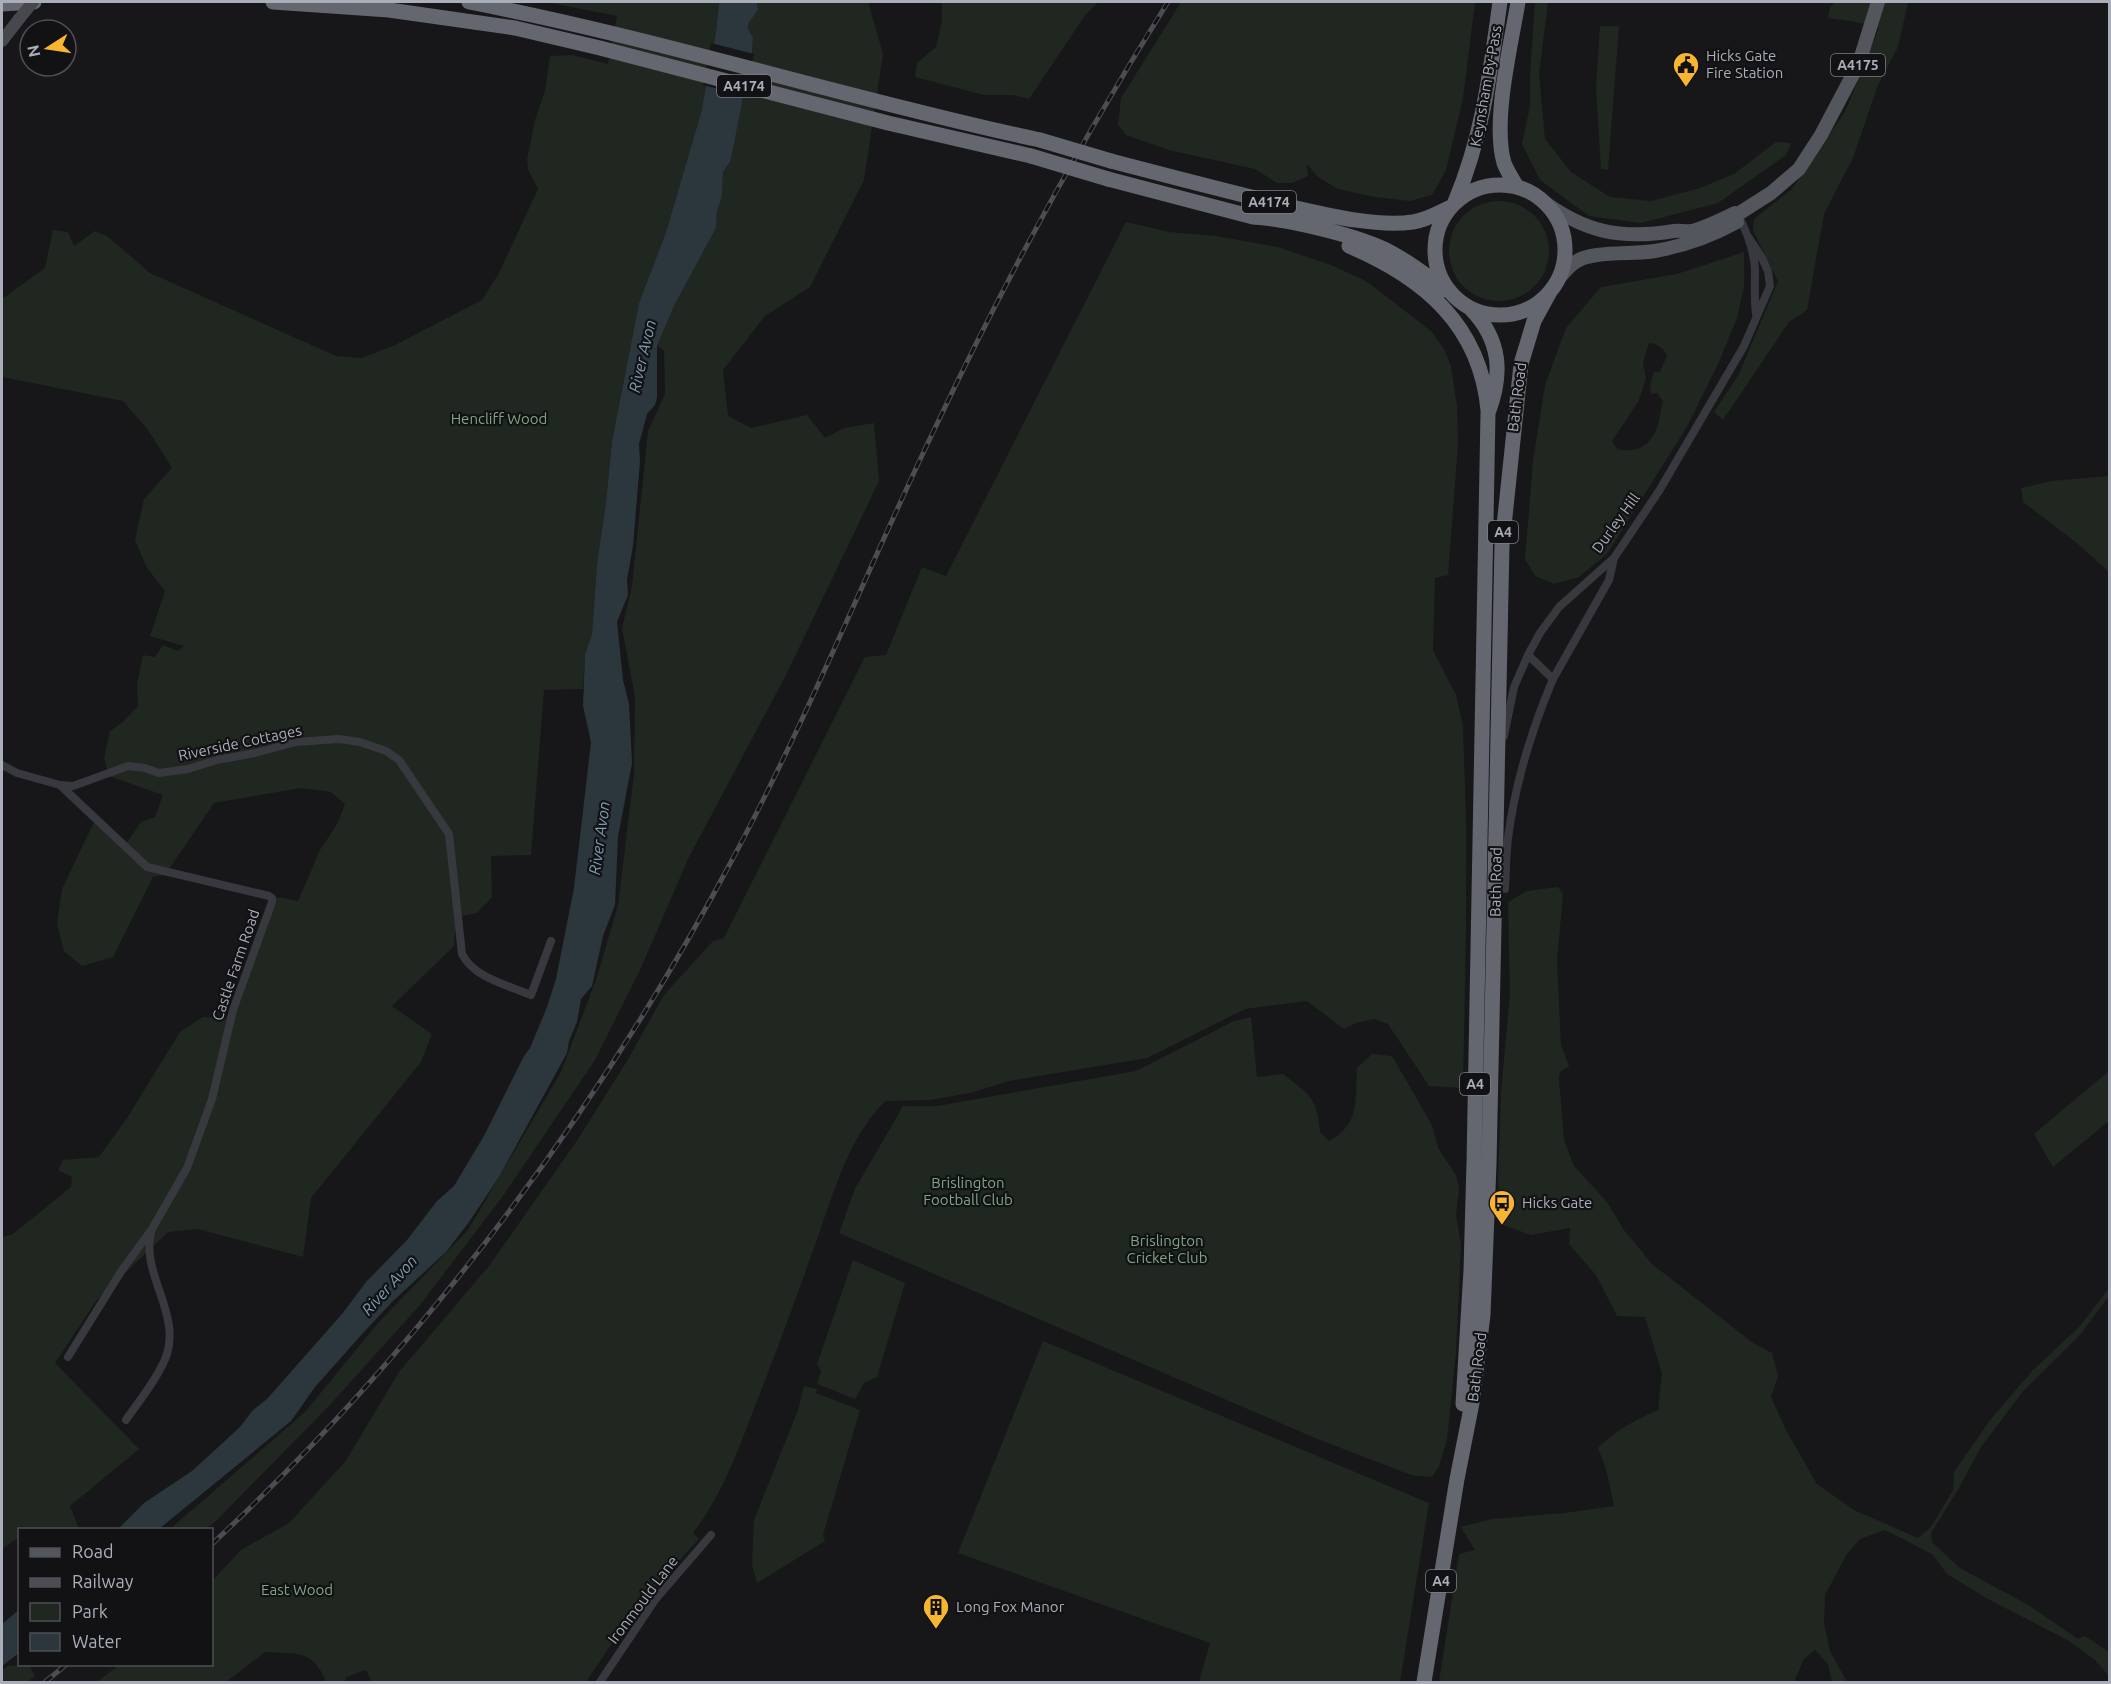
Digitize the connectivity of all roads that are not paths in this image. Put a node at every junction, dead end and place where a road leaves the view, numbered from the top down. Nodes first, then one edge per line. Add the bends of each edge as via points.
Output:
1 (33, 2) edge
2 (273, 2) edge
3 (469, 2) edge
4 (1500, 2) edge
5 (1518, 2) edge
6 (1878, 2) edge
7 (2, 4) edge
8 (2, 41) edge
9 (1517, 187) junction
10 (1540, 199) junction
11 (1453, 204) junction
12 (1738, 214) junction
13 (1266, 218) junction
14 (1749, 238) junction
15 (1554, 285) junction
16 (1451, 294) junction
17 (1472, 309) junction
18 (1756, 314) junction
19 (1488, 413) junction
20 (1614, 558) junction
21 (1528, 655) junction
22 (1553, 679) junction
23 (2, 765) edge
24 (1498, 781) junction
25 (60, 785) junction
26 (1505, 889) dead end
27 (551, 941) dead end
28 (1482, 1164) junction
29 (152, 1229) junction
30 (68, 1357) dead end
31 (126, 1420) dead end
32 (711, 1535) dead end
33 (600, 1683) edge
34 (1424, 1683) edge

1 - 7 highway
1 - 8 street, bridge
2 - 13 highway, A4174, bridge via 389,10 515,28
3 - 11 highway, A4174, bridge via 1040,140 1319,214 1396,224 1427,219
4 - 11 highway, Keynsham By-Pass via 1485,107 1473,157
5 - 9 highway, Keynsham By-Pass via 1500,131 1505,165
6 - 12 main road, A4175 via 1859,63 1828,124 1799,169
9 - 10 highway
9 - 11 highway via 1487,186
10 - 12 main road, A4175 via 1586,226 1633,236 1691,231
10 - 15 highway via 1554,214 1563,234 1564,256
11 - 16 highway via 1436,244 1438,268
12 - 14 street, Durley Hill
12 - 15 main road, A4175 via 1738,221 1731,225 1684,244 1645,253 1583,258
13 - 16 highway, A4174 via 1335,233 1390,252
13 - 19 highway via 1358,250 1423,289 1455,320 1467,338 1481,369
14 - 18 street, Durley Hill
14 - 18 street, Durley Hill via 1768,271 1770,286
15 - 17 highway via 1533,306 1513,314 1494,315
15 - 24 highway, Bath Road / A4 via 1529,333 1516,394 1502,545
16 - 17 highway
17 - 19 highway, Bath Road / A4 via 1486,326 1496,350 1495,394
18 - 20 street, Durley Hill via 1744,346 1659,491
19 - 28 highway, Bath Road / A4
20 - 21 street, Durley Hill via 1559,607
20 - 22 street via 1609,580
21 - 22 street
21 - 24 street, Durley Hill via 1514,687
22 - 26 street via 1515,800
23 - 25 street, Castle Farm Road
24 - 28 highway, Bath Road / A4
25 - 27 street, Riverside Cottages via 73,786 128,766 159,773 188,770 296,742 360,742 399,760 449,834 466,962 480,973 531,995
25 - 29 street, Castle Farm Road via 147,867 272,898 232,1010 212,1099 187,1168
28 - 34 highway, Bath Road / A4 via 1484,1315 1473,1403
29 - 30 street, Castle Farm Road
29 - 31 street, Castle Farm Road via 151,1264 170,1335 167,1354
32 - 33 street, Ironmould Lane via 655,1600

